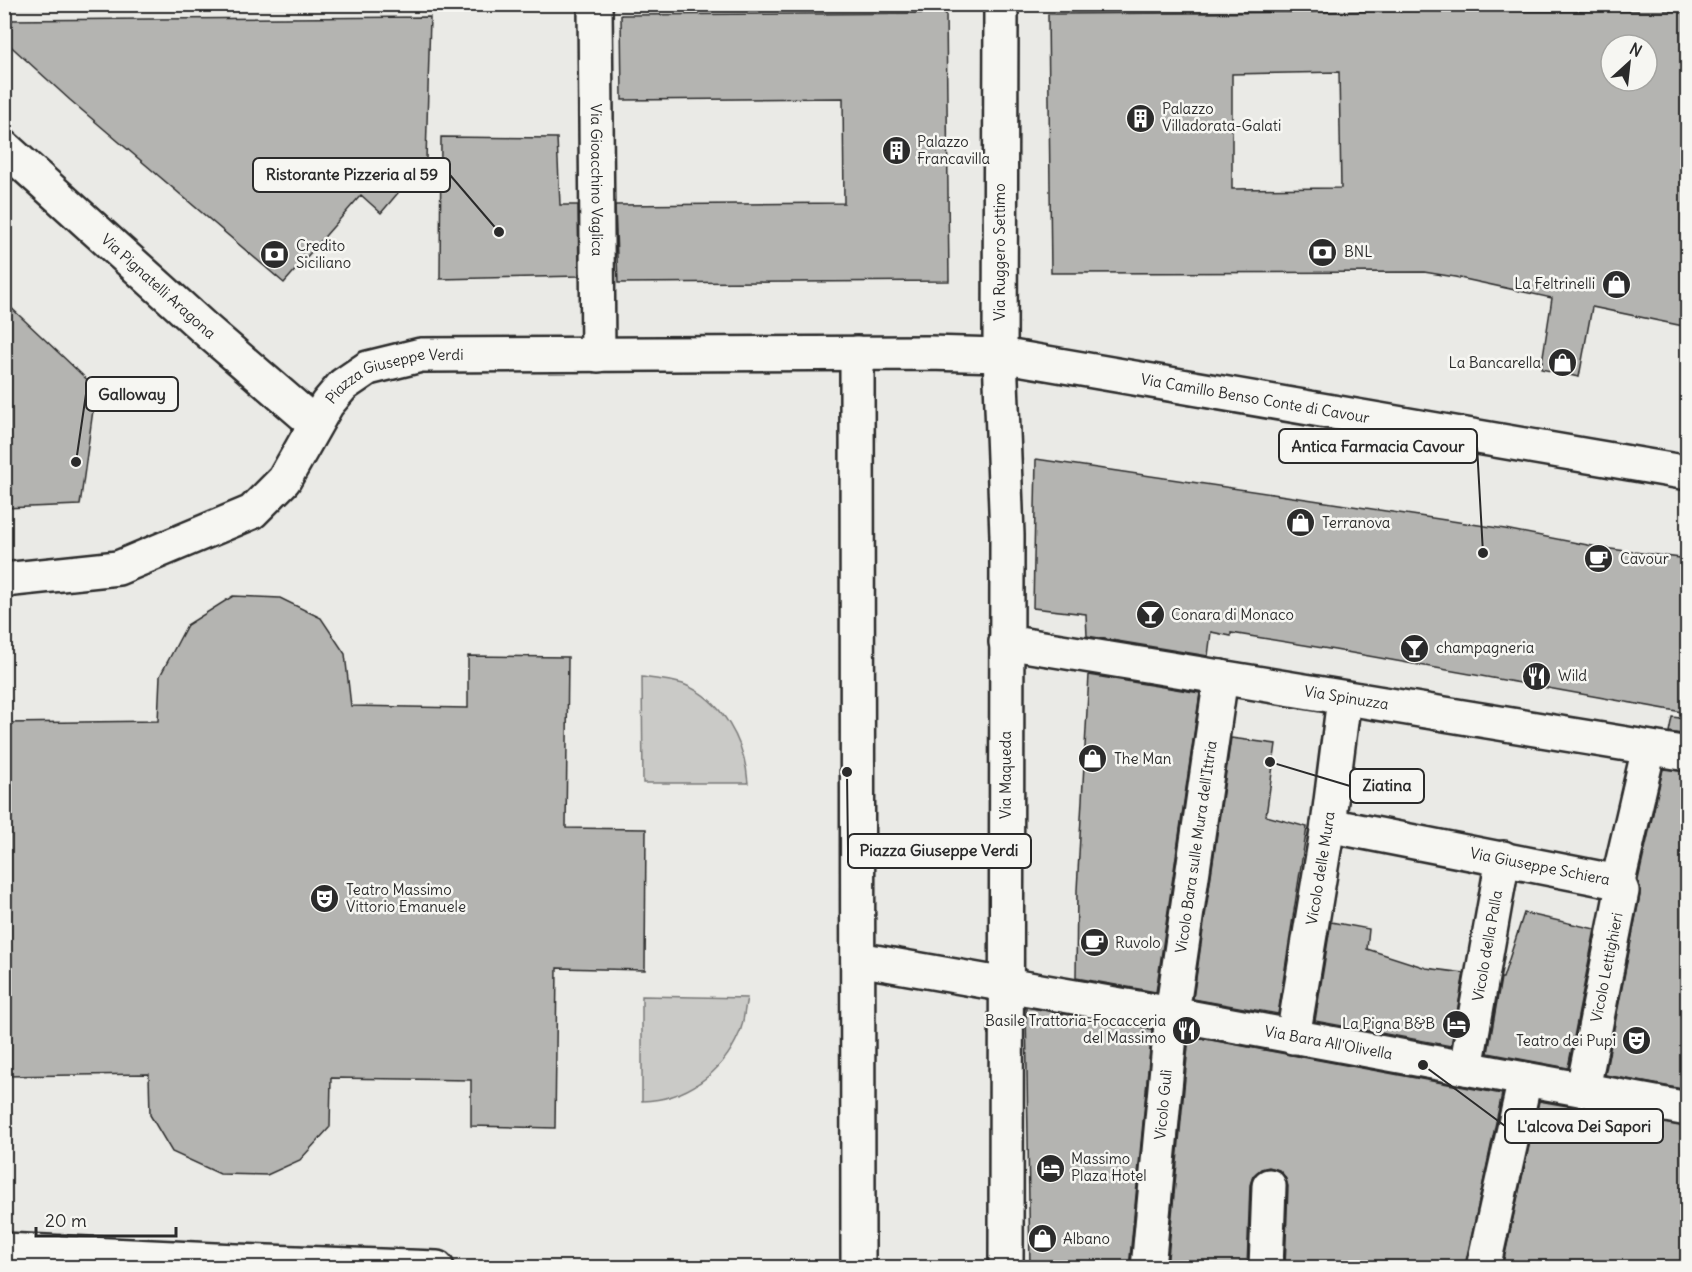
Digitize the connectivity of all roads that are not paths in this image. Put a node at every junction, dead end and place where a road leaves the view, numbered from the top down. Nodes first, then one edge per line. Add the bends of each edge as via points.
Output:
1 (595, 4) edge
2 (1001, 4) edge
3 (4, 147) edge
4 (857, 353) junction
5 (598, 355) junction
6 (1000, 355) junction
7 (315, 424) junction
8 (1688, 473) edge
9 (4, 580) edge
10 (1006, 642) junction
11 (1221, 677) junction
12 (1344, 698) junction
13 (1649, 748) junction
14 (1688, 754) edge
15 (1328, 825) junction
16 (1503, 858) junction
17 (1618, 882) junction
18 (858, 959) junction
19 (1006, 985) junction
20 (1172, 1014) junction
21 (1293, 1037) junction
22 (1466, 1068) junction
23 (1525, 1079) junction
24 (1583, 1089) junction
25 (1688, 1109) edge
26 (1269, 1186) dead end
27 (4, 1250) edge
28 (236, 1264) edge
29 (436, 1268) edge
30 (858, 1268) edge
31 (1006, 1268) edge
32 (1148, 1268) edge
33 (1266, 1268) edge
34 (1483, 1268) edge

1 - 5 street, Via Gioacchino Vaglica
2 - 6 street, Via Ruggero Settimo
3 - 7 street, Via Pignatelli Aragona
4 - 5 street, Piazza Giuseppe Verdi
4 - 6 street, Piazza Giuseppe Verdi
4 - 18 street
5 - 7 street, Piazza Giuseppe Verdi via 421,355 368,368 343,385
6 - 8 street, Via Camillo Benso Conte di Cavour
6 - 10 street, Via Maqueda
7 - 9 street, Piazza Giuseppe Verdi via 284,480 252,512 118,568
10 - 11 street, Via Spinuzza
10 - 19 street, Via Maqueda
11 - 12 street, Via Spinuzza
11 - 20 street, Vicolo Bara sulle Mura dell'Ittria
12 - 13 street, Via Spinuzza
12 - 15 street, Vicolo delle Mura
13 - 14 street, Via Spinuzza
13 - 17 street, Via Giuseppe Schiera
15 - 16 street, Via Giuseppe Schiera
15 - 21 street, Vicolo delle Mura
16 - 17 street, Via Giuseppe Schiera
16 - 22 street, Vicolo della Palla
17 - 24 street, Vicolo Lettighieri via 1622,891
18 - 19 street
18 - 30 street
19 - 20 street, Via Bara All'Olivella
19 - 31 street, Via Maqueda
20 - 21 street, Via Bara All'Olivella
20 - 32 street, Vicolo Gulì
21 - 22 street, Via Bara All'Olivella
22 - 23 street, Via Bara All'Olivella
23 - 24 street, Via Bara All'Olivella
23 - 34 street
24 - 25 street, Via Bara All'Olivella
26 - 33 street
27 - 28 street
28 - 29 street

